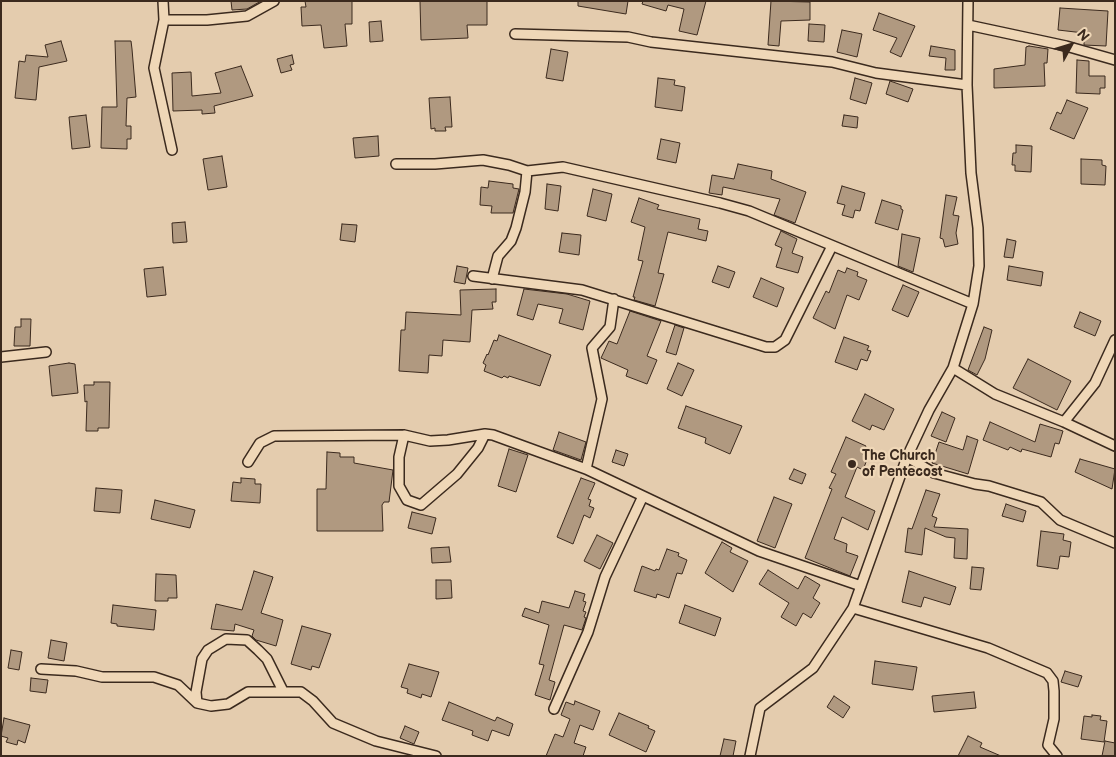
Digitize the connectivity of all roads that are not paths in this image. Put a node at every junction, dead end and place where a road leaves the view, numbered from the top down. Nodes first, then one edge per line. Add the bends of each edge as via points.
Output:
1 (163, 1) edge
2 (274, 1) edge
3 (968, 1) edge
4 (164, 20) junction
5 (968, 25) junction
6 (515, 34) dead end
7 (1115, 60) edge
8 (967, 85) junction
9 (172, 150) dead end
10 (396, 164) dead end
11 (527, 171) junction
12 (832, 246) junction
13 (472, 276) dead end
14 (492, 279) junction
15 (614, 299) junction
16 (973, 304) junction
17 (1115, 340) edge
18 (46, 352) dead end
19 (1, 357) edge
20 (953, 368) junction
21 (1064, 422) junction
22 (486, 434) junction
23 (404, 435) junction
24 (1115, 446) edge
25 (907, 457) junction
26 (248, 462) dead end
27 (586, 469) junction
28 (643, 496) junction
29 (1115, 543) edge
30 (861, 586) junction
31 (853, 608) junction
32 (41, 669) dead end
33 (283, 691) junction
34 (197, 703) junction
35 (554, 709) dead end
36 (436, 756) edge
37 (750, 756) edge
38 (1057, 756) edge

1 - 4 street
2 - 4 street via 247,16
3 - 5 street
4 - 9 street via 154,68
5 - 7 street
5 - 8 street
6 - 8 street via 628,37 832,62 876,74
8 - 16 street via 971,173 978,228 979,266
10 - 11 street via 483,160
11 - 12 street via 563,167 720,203 749,211
11 - 14 street via 516,228 511,241 498,256
12 - 15 street via 786,340 775,347 766,347
12 - 16 street
13 - 14 street
14 - 15 street via 560,286
15 - 27 street via 610,326 592,348 602,399
16 - 20 street
17 - 21 street via 1095,383
18 - 19 street
20 - 21 street via 995,394
20 - 25 street
21 - 24 street
22 - 23 street via 430,441
22 - 23 street via 457,474 421,505 407,500 399,486 399,457
22 - 27 street
23 - 26 street via 274,436 260,443
25 - 29 street via 934,473 1041,502 1060,520
25 - 30 street
27 - 28 street
28 - 30 street via 759,551
28 - 35 street via 604,577 588,632
30 - 31 street
31 - 37 street via 813,668 760,708
31 - 38 street via 988,648 1047,673 1054,691 1054,719 1048,745
32 - 34 street via 76,671 102,677 154,676 178,685
33 - 34 street via 248,692 228,704 210,706
33 - 34 street via 267,659 258,650 247,640 226,639 208,650 202,659
33 - 36 street via 301,692 332,723 348,730 376,741

